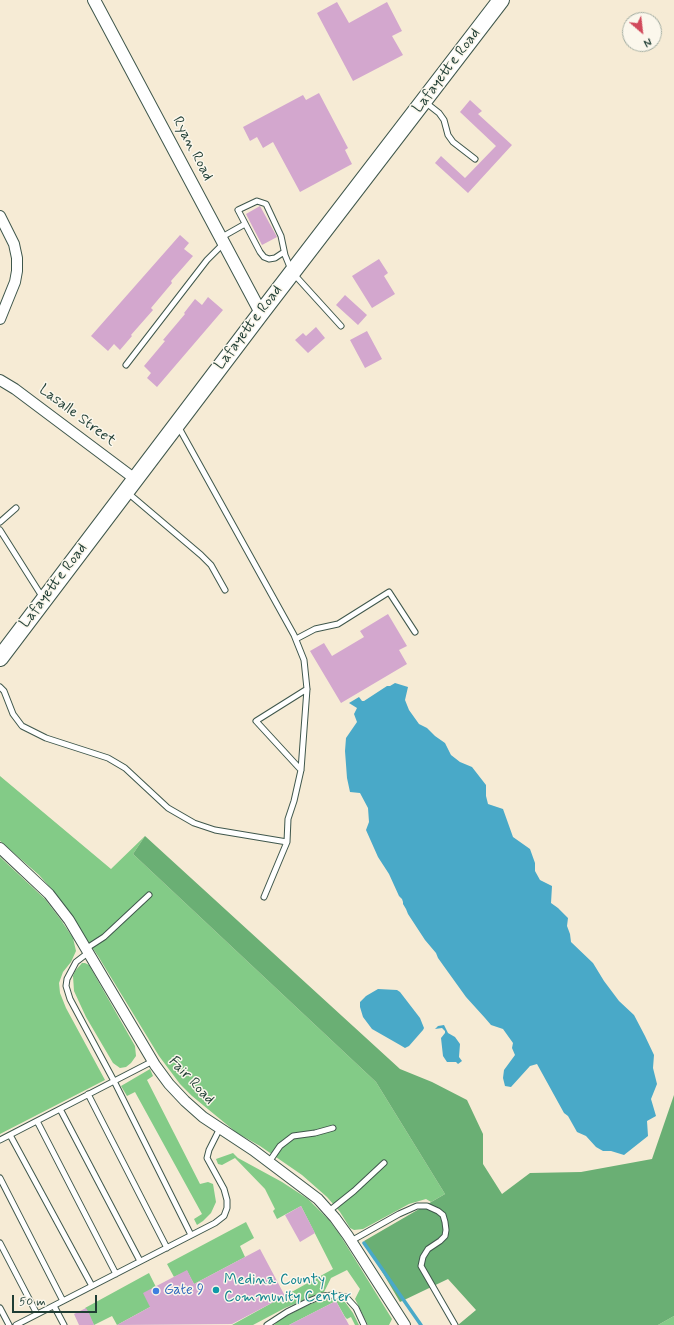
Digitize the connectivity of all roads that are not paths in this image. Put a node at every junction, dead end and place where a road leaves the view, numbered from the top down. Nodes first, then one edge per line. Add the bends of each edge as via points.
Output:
1 (94, 0) edge
2 (501, 0) edge
3 (424, 102) junction
4 (475, 159) dead end
5 (0, 216) edge
6 (245, 224) junction
7 (222, 241) junction
8 (284, 252) junction
9 (292, 272) junction
10 (260, 313) junction
11 (0, 319) edge
12 (341, 326) dead end
13 (126, 365) dead end
14 (0, 380) edge
15 (177, 424) junction
16 (130, 485) junction
17 (16, 508) dead end
18 (0, 522) edge
19 (0, 530) edge
20 (225, 590) dead end
21 (44, 599) junction
22 (415, 632) dead end
23 (296, 639) junction
24 (0, 658) edge
25 (0, 687) edge
26 (307, 688) junction
27 (300, 770) junction
28 (287, 842) junction
29 (0, 848) edge
30 (149, 896) dead end
31 (264, 897) dead end
32 (88, 950) junction
33 (153, 1061) junction
34 (114, 1081) junction
35 (88, 1094) junction
36 (60, 1109) junction
37 (36, 1121) junction
38 (220, 1128) junction
39 (333, 1128) dead end
40 (10, 1135) junction
41 (0, 1140) edge
42 (269, 1162) junction
43 (384, 1163) dead end
44 (0, 1178) edge
45 (329, 1211) junction
46 (192, 1235) junction
47 (351, 1241) junction
48 (0, 1243) edge
49 (167, 1248) junction
50 (140, 1261) junction
51 (116, 1274) junction
52 (92, 1286) junction
53 (64, 1301) junction
54 (54, 1306) junction
55 (0, 1308) edge
56 (37, 1314) junction
57 (9, 1325) edge
58 (16, 1325) edge
59 (64, 1325) edge
60 (266, 1325) edge
61 (364, 1325) edge
62 (405, 1325) edge
63 (455, 1325) edge

1 - 7 street, Ryan Road
2 - 3 main road, Lafayette Road
3 - 4 lane via 440,113 453,142
3 - 9 main road, Lafayette Road
5 - 11 street via 14,244 18,271
6 - 7 lane
6 - 8 lane via 264,256 269,259 275,258
6 - 8 lane via 238,210 257,201 266,204 282,236
7 - 10 street, Ryan Road
7 - 13 lane
8 - 9 lane
9 - 10 main road, Lafayette Road
9 - 12 lane
10 - 15 main road, Lafayette Road
14 - 16 street, Lasalle Street via 15,389
15 - 16 main road, Lafayette Road
15 - 23 lane
16 - 20 lane via 211,565
16 - 21 main road, Lafayette Road
17 - 18 lane
19 - 21 lane
21 - 24 main road, Lafayette Road
22 - 23 lane via 389,592 338,624 315,629
23 - 26 lane via 304,660
25 - 28 lane via 22,726 46,738 108,758 125,768 168,808 194,823 215,830
26 - 27 lane
26 - 27 lane via 256,721
27 - 28 lane via 288,819
28 - 31 lane
29 - 32 street, Fair Road via 49,894
30 - 32 lane
32 - 33 street, Fair Road
32 - 34 lane via 76,962 66,986 72,1004
33 - 34 lane
33 - 38 street, Fair Road via 185,1101
34 - 35 lane
34 - 46 lane
35 - 36 lane
35 - 49 lane
36 - 37 lane
36 - 50 lane
37 - 40 lane
37 - 51 lane
38 - 42 street, Fair Road
38 - 46 lane via 207,1158 224,1189 227,1208 224,1216
39 - 42 lane via 293,1136 280,1146
40 - 41 lane
40 - 52 lane
42 - 45 street, Fair Road via 318,1198
43 - 45 lane
44 - 53 lane
45 - 47 street, Fair Road
46 - 49 lane
47 - 62 street, Fair Road
47 - 63 lane via 417,1206 438,1210 445,1222 445,1236 428,1249 421,1266
48 - 56 lane
49 - 50 lane
50 - 51 lane
51 - 52 lane
52 - 53 lane
53 - 54 lane
54 - 56 lane
54 - 59 lane
55 - 57 lane
56 - 58 lane
60 - 61 lane via 309,1301 334,1295 346,1297 356,1308

